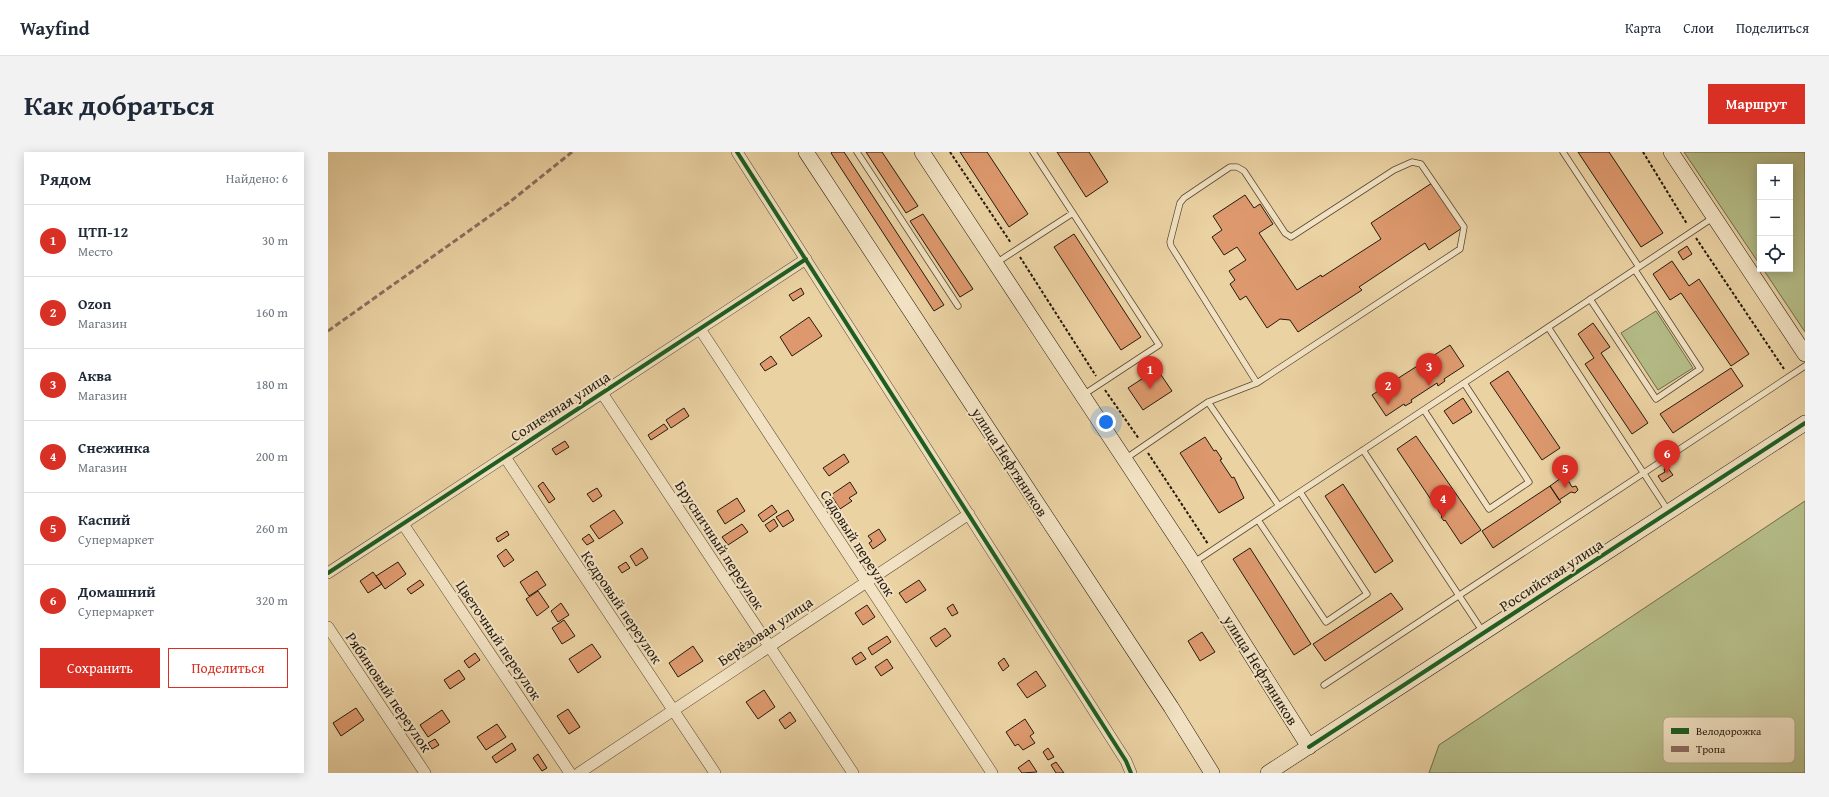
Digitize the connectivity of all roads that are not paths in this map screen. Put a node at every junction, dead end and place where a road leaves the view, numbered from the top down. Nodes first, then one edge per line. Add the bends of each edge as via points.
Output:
1 (737, 152) edge
2 (806, 152) edge
3 (856, 152) edge
4 (922, 152) edge
5 (1033, 152) edge
6 (1563, 152) edge
7 (1672, 152) edge
8 (1073, 213) junction
9 (1714, 217) junction
10 (806, 259) junction
11 (996, 263) junction
12 (1637, 268) junction
13 (1590, 299) junction
14 (958, 306) dead end
15 (1548, 328) junction
16 (700, 329) junction
17 (1805, 354) edge
18 (1805, 366) edge
19 (1464, 383) junction
20 (1257, 384) junction
21 (602, 393) junction
22 (1082, 395) junction
23 (1208, 402) junction
24 (1424, 410) junction
25 (1805, 423) edge
26 (1363, 450) junction
27 (505, 457) junction
28 (1124, 459) junction
29 (1644, 474) junction
30 (1300, 492) junction
31 (1279, 506) junction
32 (1669, 512) junction
33 (969, 514) junction
34 (1258, 520) junction
35 (403, 524) junction
36 (1193, 563) junction
37 (328, 573) edge
38 (866, 582) junction
39 (1460, 596) junction
40 (328, 627) edge
41 (1484, 634) junction
42 (769, 646) junction
43 (1324, 685) dead end
44 (673, 710) junction
45 (1309, 747) junction
46 (425, 773) edge
47 (570, 773) edge
48 (578, 773) edge
49 (715, 773) edge
50 (852, 773) edge
51 (992, 773) edge
52 (1131, 773) edge
53 (1212, 773) edge
54 (1268, 773) edge

1 - 10 street
2 - 53 main road, улица Нефтяников
3 - 14 lane
4 - 11 main road, улица Нефтяников
5 - 8 lane
6 - 12 lane
7 - 9 main road
8 - 11 lane
8 - 22 lane via 1159,345
9 - 12 lane
9 - 17 main road
10 - 16 street, Солнечная улица
10 - 33 street
11 - 22 main road, улица Нефтяников
12 - 13 lane
12 - 13 lane via 1700,369 1656,399
13 - 15 lane
15 - 19 lane
15 - 29 lane
16 - 21 street, Солнечная улица
16 - 38 street, Садовый переулок
18 - 29 lane
19 - 24 lane
19 - 24 lane via 1529,482 1489,509
20 - 20 lane via 1460,249 1464,227 1421,164 1412,162 1394,170 1291,237 1285,233 1244,171 1237,167 1230,167 1180,203 1171,246
20 - 23 lane
21 - 27 street, Солнечная улица
21 - 42 street, Брусничный переулок
22 - 28 main road, улица Нефтяников
23 - 28 lane
23 - 31 lane
24 - 26 lane
25 - 32 main road, Российская улица
26 - 30 lane
26 - 39 lane
27 - 35 street, Солнечная улица
27 - 44 street, Кедровый переулок
28 - 36 main road, улица Нефтяников
29 - 32 lane
29 - 39 lane
30 - 31 lane
30 - 34 lane via 1367,594 1326,622
31 - 34 lane
32 - 41 main road, Российская улица
33 - 38 street, Берёзовая улица
33 - 52 street via 1126,761
34 - 36 lane
35 - 37 street, Солнечная улица
35 - 47 street, Цветочный переулок
36 - 45 main road, улица Нефтяников
38 - 42 street, Берёзовая улица
38 - 51 street, Садовый переулок
39 - 41 lane
39 - 43 lane
40 - 46 street, Рябиновый переулок
41 - 45 main road, Российская улица
42 - 44 street, Берёзовая улица
42 - 50 street, Брусничный переулок
44 - 48 street, Берёзовая улица
44 - 49 street, Кедровый переулок
45 - 54 main road, Российская улица

